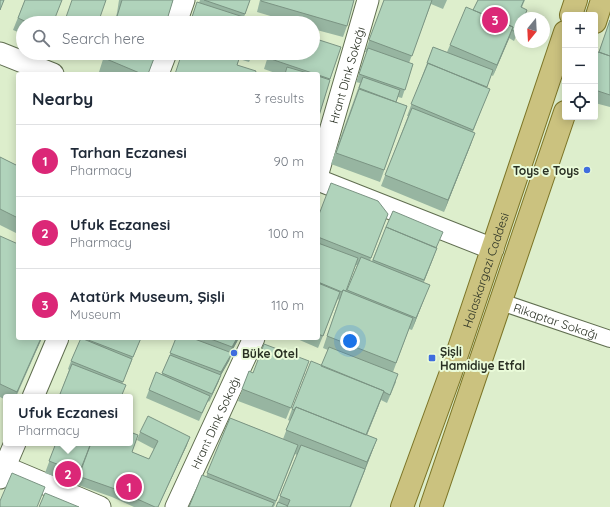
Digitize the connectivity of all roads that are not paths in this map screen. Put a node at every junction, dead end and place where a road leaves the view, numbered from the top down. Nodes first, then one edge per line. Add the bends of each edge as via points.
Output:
1 (184, 0) edge
2 (368, 0) edge
3 (576, 0) edge
4 (602, 0) edge
5 (572, 12) edge
6 (598, 13) edge
7 (178, 16) edge
8 (562, 41) edge
9 (0, 53) edge
10 (16, 59) edge
11 (18, 60) edge
12 (163, 60) edge
13 (48, 72) edge
14 (159, 72) edge
15 (562, 120) edge
16 (320, 166) edge
17 (320, 181) edge
18 (493, 249) junction
19 (501, 302) junction
20 (610, 338) edge
21 (57, 340) edge
22 (253, 340) edge
23 (35, 394) edge
24 (14, 446) edge
25 (2, 470) edge
26 (100, 507) edge
27 (176, 507) edge
28 (402, 507) edge
29 (431, 507) edge

1 - 7 street
2 - 16 street, Hrant Dink Sokağı
3 - 5 main road
4 - 6 main road
8 - 18 main road, Halaskargazi Caddesi
9 - 10 street
11 - 13 street
12 - 14 street
15 - 19 main road, Halaskargazi Caddesi
17 - 18 street
18 - 28 main road, Halaskargazi Caddesi
19 - 20 street, Rikaptar Sokağı
19 - 29 main road, Halaskargazi Caddesi
21 - 23 street
22 - 27 street, Hrant Dink Sokağı
24 - 25 street
25 - 26 street

